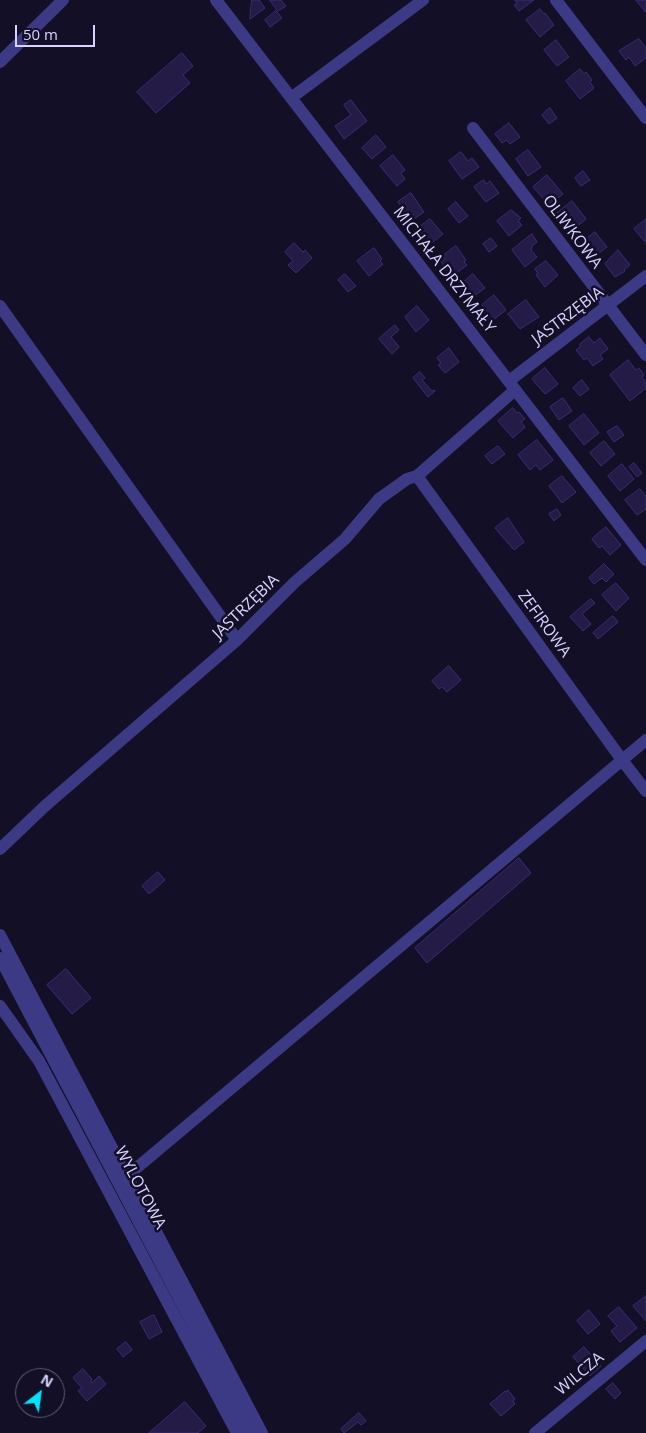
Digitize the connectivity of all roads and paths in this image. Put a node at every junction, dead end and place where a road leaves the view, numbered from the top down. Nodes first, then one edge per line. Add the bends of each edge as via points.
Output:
1 (63, 0) edge
2 (216, 0) edge
3 (423, 0) edge
4 (556, 0) edge
5 (0, 62) edge
6 (291, 98) junction
7 (646, 118) edge
8 (473, 128) dead end
9 (646, 276) edge
10 (0, 306) edge
11 (608, 306) junction
12 (646, 355) edge
13 (512, 386) junction
14 (417, 476) junction
15 (646, 560) edge
16 (237, 640) junction
17 (646, 740) edge
18 (622, 760) junction
19 (646, 790) edge
20 (0, 849) edge
21 (0, 935) edge
22 (0, 958) edge
23 (0, 1006) edge
24 (127, 1176) junction
25 (646, 1341) edge
26 (237, 1433) edge
27 (250, 1433) edge
28 (262, 1433) edge
29 (535, 1433) edge

1 - 5 street
2 - 6 street, MICHAŁA DRZYMAŁY
3 - 6 street
4 - 7 street
6 - 13 street, MICHAŁA DRZYMAŁY
8 - 11 street, OLIWKOWA
9 - 11 street, JASTRZĘBIA
10 - 16 street
11 - 12 street, OLIWKOWA
11 - 13 street, JASTRZĘBIA
13 - 14 street, JASTRZĘBIA
13 - 15 street, MICHAŁA DRZYMAŁY
14 - 16 street, JASTRZĘBIA via 407,479 379,499 344,539
14 - 18 street, ZEFIROWA
16 - 20 street, JASTRZĘBIA
17 - 18 street
18 - 19 street, ZEFIROWA
18 - 24 street
21 - 24 street, WYLOTOWA
22 - 27 street, WYLOTOWA
23 - 26 street, WYLOTOWA via 39,1061
24 - 28 street, WYLOTOWA
25 - 29 street, WILCZA

